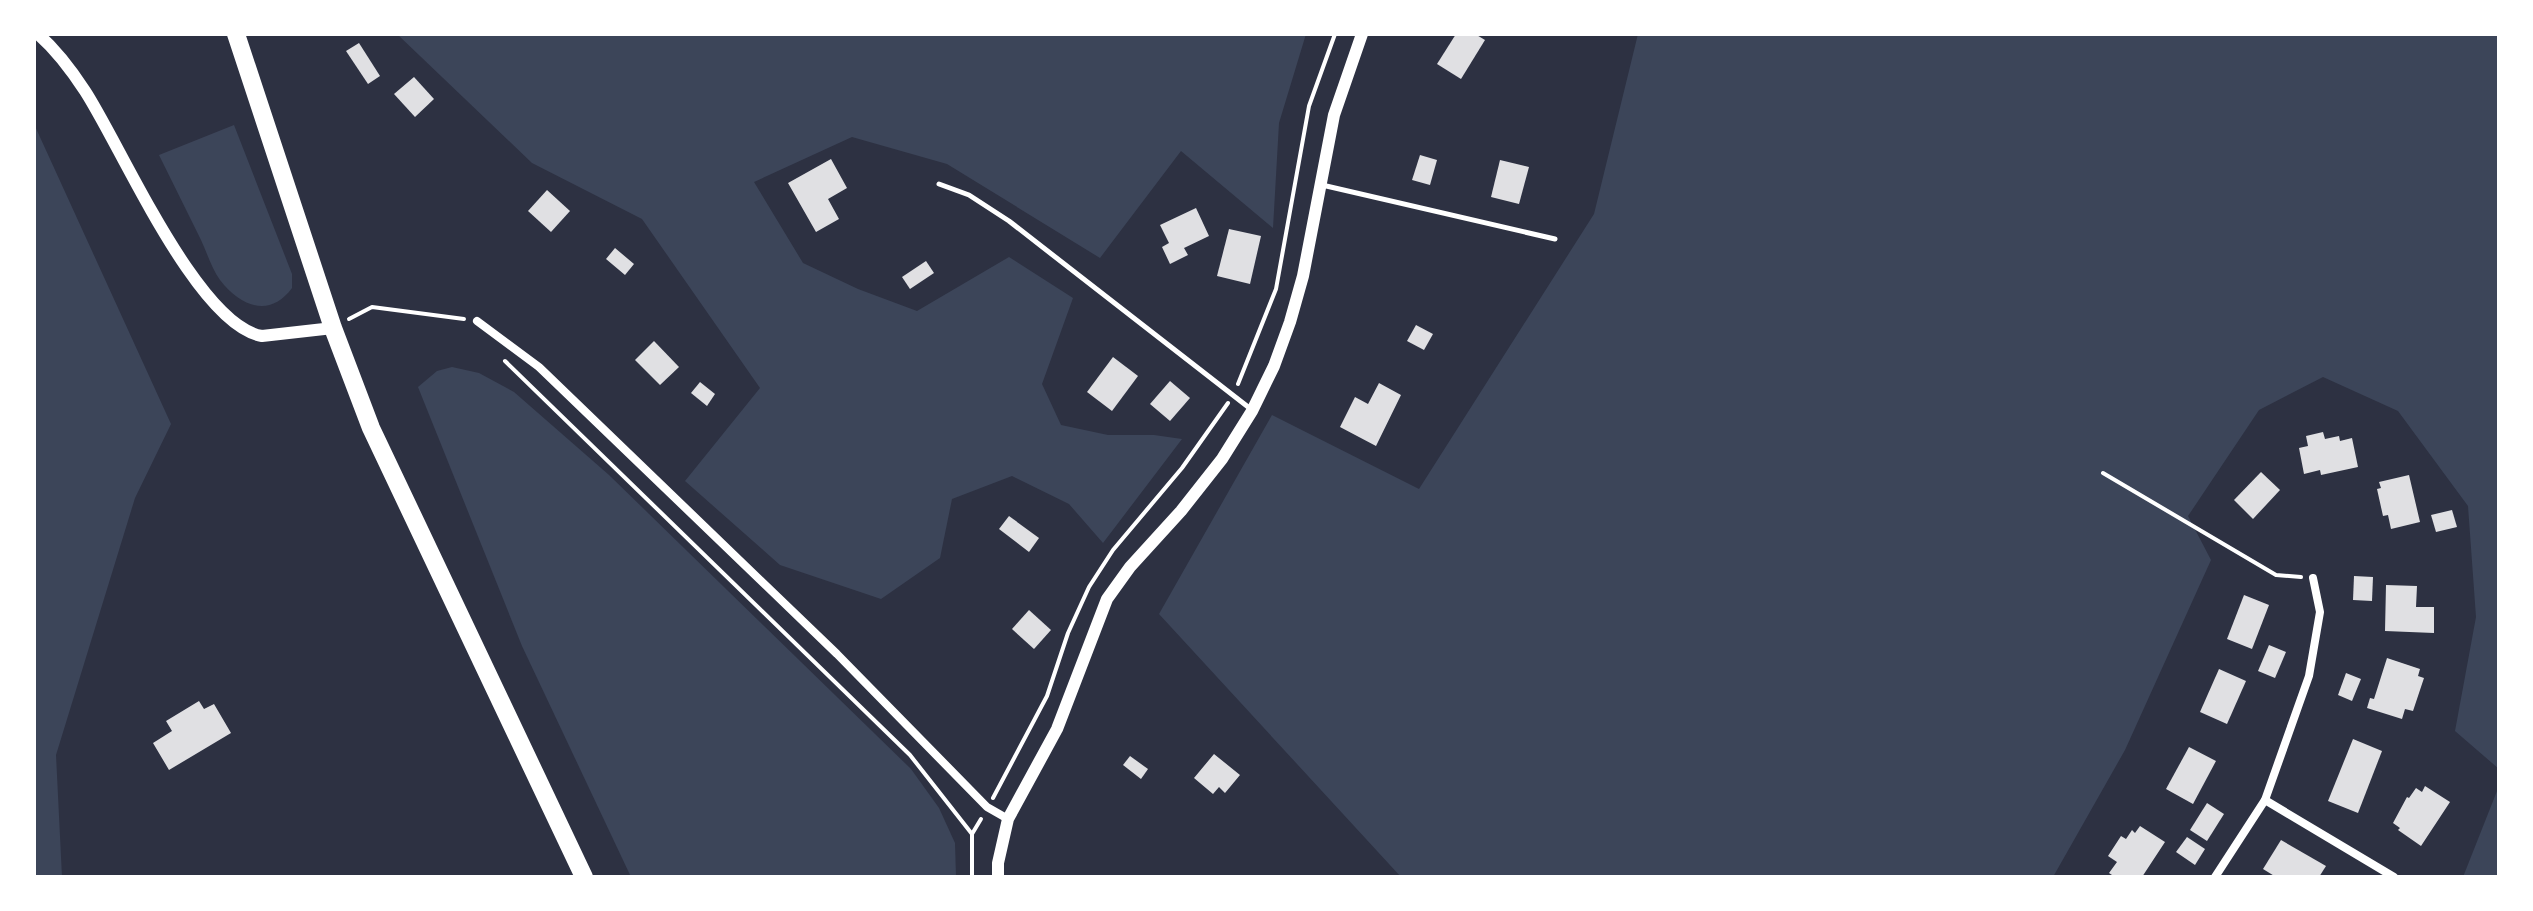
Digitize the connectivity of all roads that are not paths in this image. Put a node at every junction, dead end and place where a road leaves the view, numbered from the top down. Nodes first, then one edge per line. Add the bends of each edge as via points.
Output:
1 (38, 34) edge
2 (236, 34) edge
3 (1362, 34) edge
4 (939, 184) dead end
5 (1321, 184) junction
6 (1555, 239) dead end
7 (477, 321) road end
8 (333, 328) junction
9 (1252, 411) junction
10 (2313, 578) road end
11 (2265, 800) junction
12 (1008, 819) junction
13 (584, 877) edge
14 (998, 877) edge
15 (2215, 877) edge
16 (2394, 877) edge

1 - 8 street via 84,90 168,242 221,311 238,327 262,336
2 - 8 highway
3 - 5 street via 1334,115
4 - 9 lane via 969,195 1009,221
5 - 6 lane
5 - 9 street via 1290,322
7 - 12 street via 539,367 837,654 987,807
8 - 13 highway via 371,428
9 - 12 street via 1222,459 1107,599 1057,729
10 - 11 street via 2320,612 2309,676
11 - 15 street
11 - 16 street
12 - 14 street

